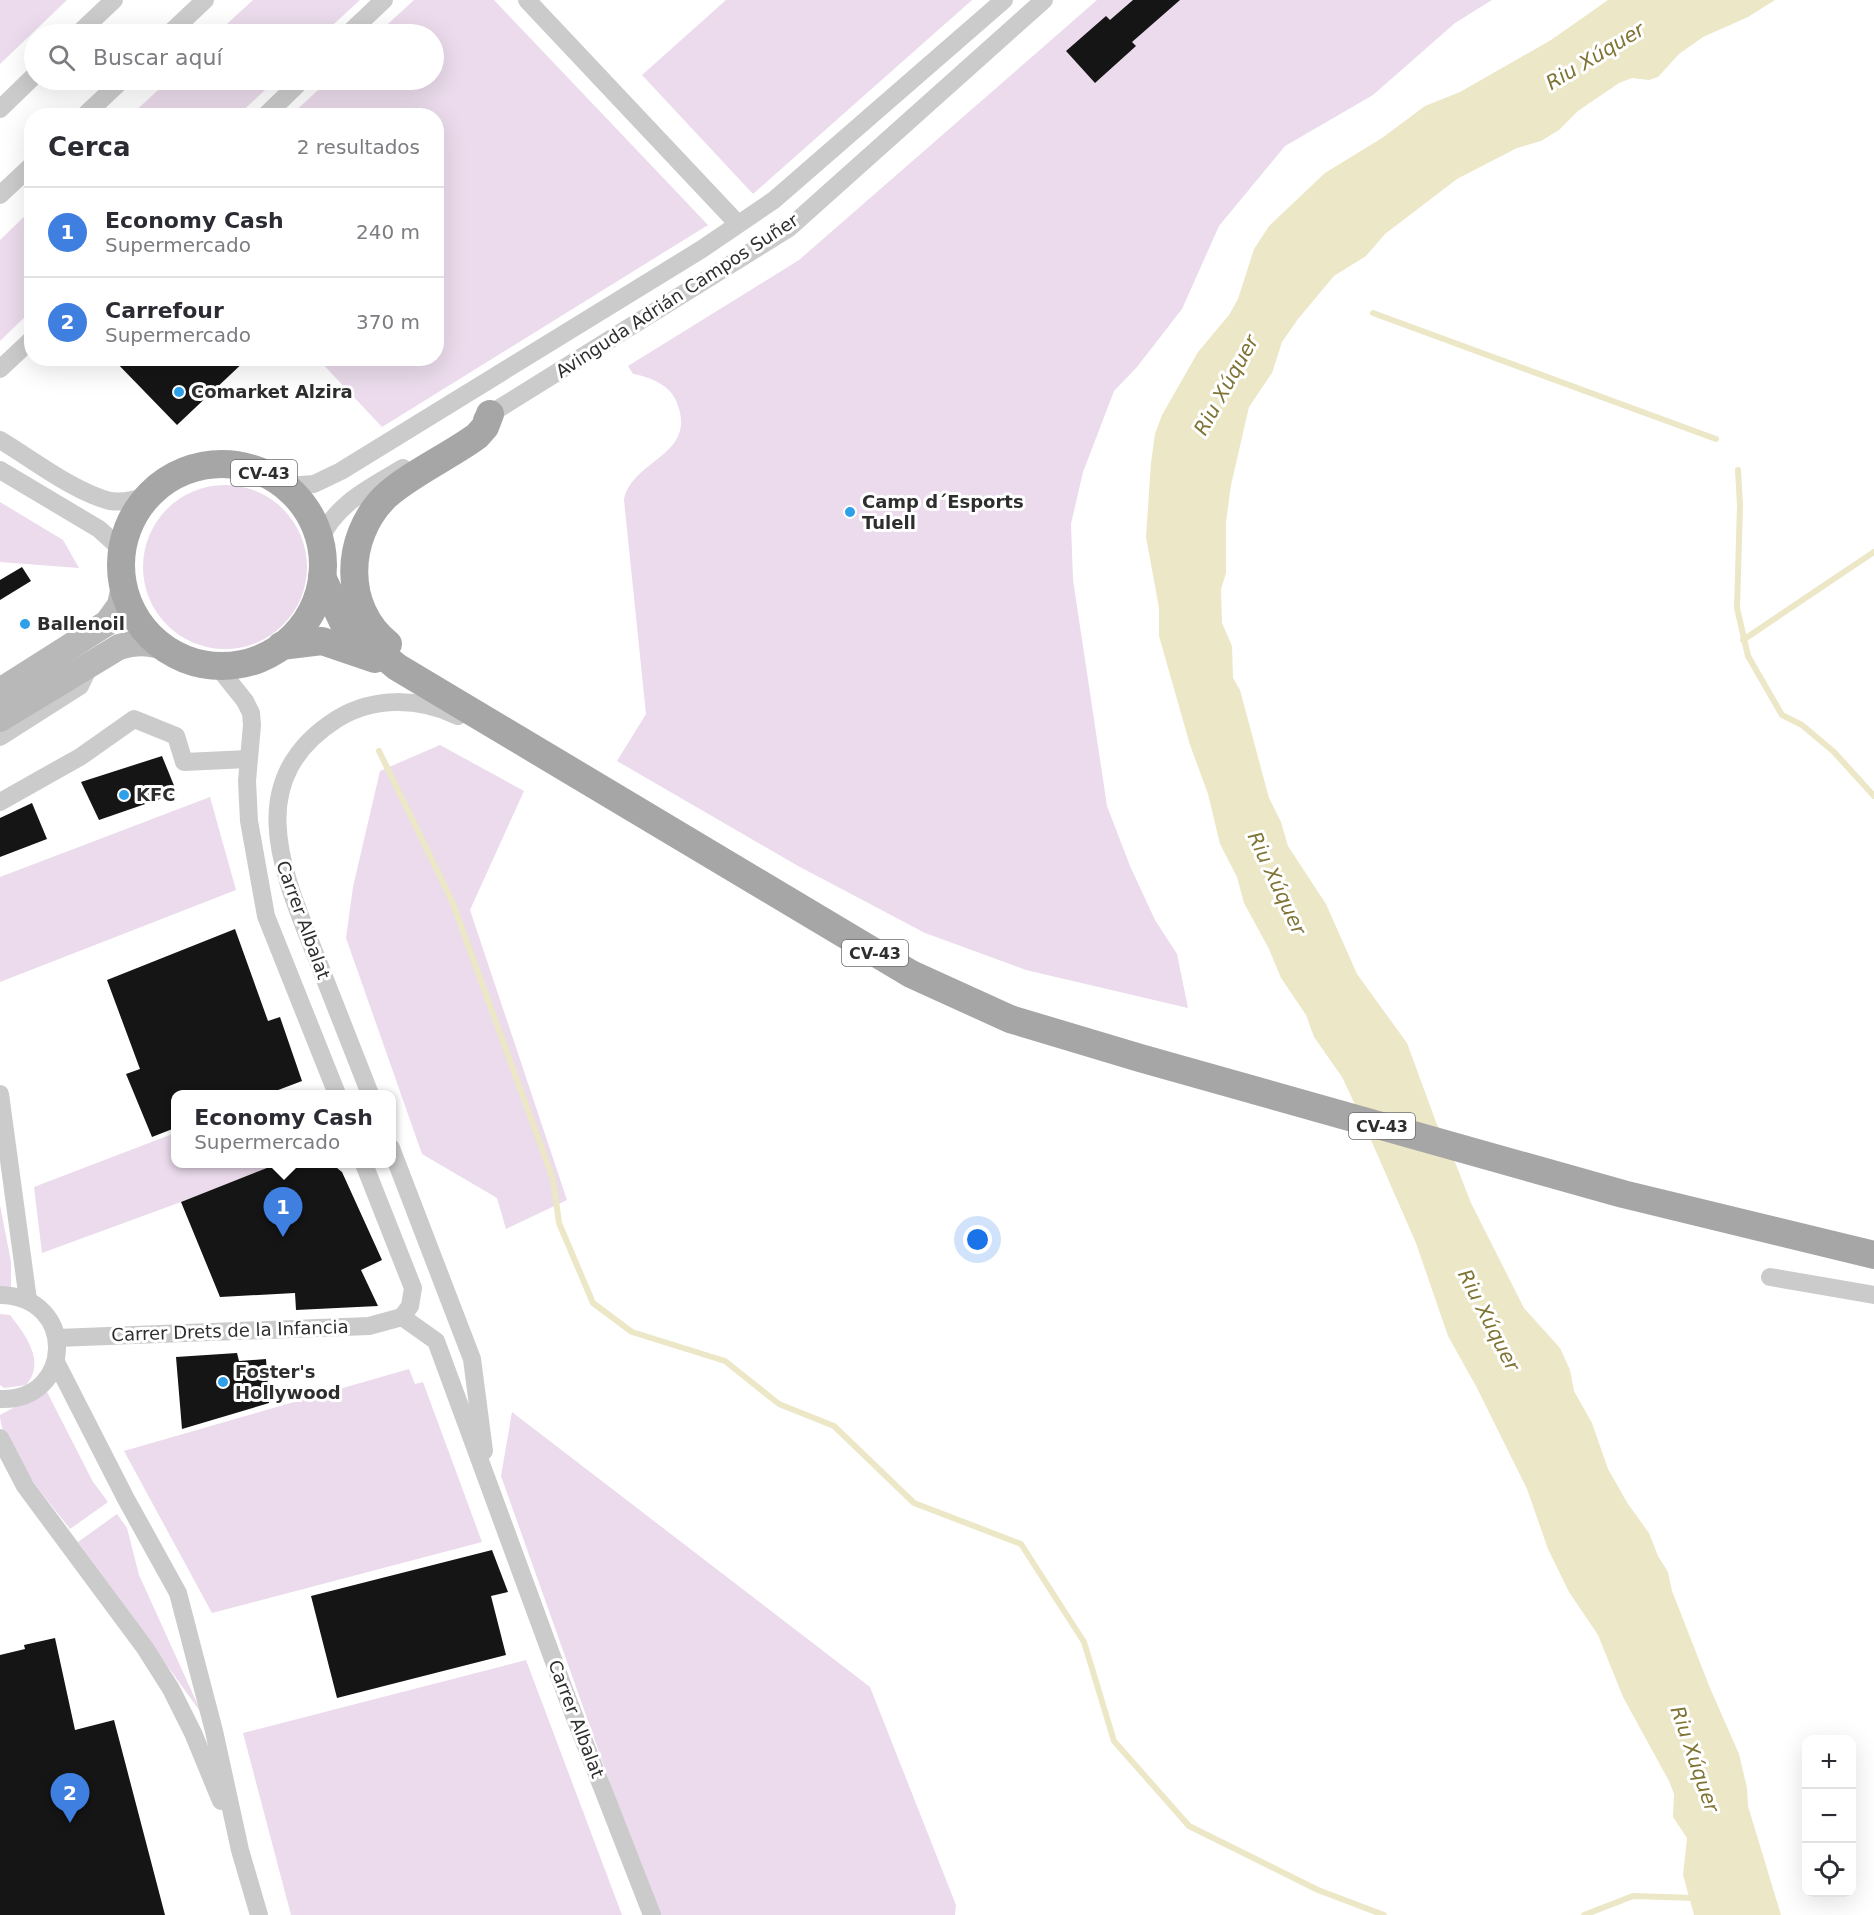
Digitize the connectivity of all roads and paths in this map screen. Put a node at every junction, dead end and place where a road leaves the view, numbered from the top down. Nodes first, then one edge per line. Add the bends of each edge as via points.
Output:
1 (114, 0) edge
2 (205, 0) edge
3 (384, 0) edge
4 (527, 0) edge
5 (1004, 0) edge
6 (1044, 0) edge
7 (89, 24) edge
8 (180, 24) edge
9 (359, 24) edge
10 (24, 86) edge
11 (111, 90) edge
12 (292, 90) edge
13 (92, 108) edge
14 (273, 108) edge
15 (0, 109) edge
16 (24, 172) edge
17 (0, 195) edge
18 (738, 224) junction
19 (24, 346) edge
20 (0, 369) edge
21 (490, 414) junction
22 (0, 440) edge
23 (0, 470) edge
24 (285, 486) junction
25 (147, 496) junction
26 (320, 540) junction
27 (122, 549) junction
28 (322, 577) junction
29 (123, 591) junction
30 (281, 646) junction
31 (163, 647) junction
32 (92, 662) junction
33 (217, 666) junction
34 (397, 667) junction
35 (0, 691) edge
36 (0, 719) edge
37 (0, 737) edge
38 (538, 752) junction
39 (248, 759) junction
40 (0, 802) edge
41 (628, 807) junction
42 (335, 1090) edge
43 (368, 1090) edge
44 (0, 1094) edge
45 (396, 1161) edge
46 (366, 1168) edge
47 (1874, 1255) edge
48 (1770, 1277) dead end
49 (0, 1295) edge
50 (1874, 1295) edge
51 (28, 1300) junction
52 (402, 1317) junction
53 (57, 1338) junction
54 (56, 1362) junction
55 (0, 1399) edge
56 (0, 1438) edge
57 (502, 1522) junction
58 (240, 1850) junction
59 (259, 1915) edge
60 (652, 1915) edge

1 - 7 street
2 - 8 street
3 - 9 street
4 - 18 street
5 - 18 street, Avinguda Adrián Campos Suñer via 774,200
6 - 21 street, Avinguda Adrián Campos Suñer via 789,228
10 - 15 street
11 - 13 street
12 - 14 street
16 - 17 street
18 - 24 street, Avinguda Adrián Campos Suñer via 341,471 314,484
19 - 20 street
21 - 26 street, Avinguda Adrián Campos Suñer via 349,501 330,518
21 - 38 main road via 477,436 395,490 376,508 356,549 354,583 366,620 380,638 475,700
22 - 25 street via 86,492 112,501
23 - 27 street via 99,529
24 - 25 main road, CV-43 via 259,471 230,464 199,466 171,477
24 - 26 main road, CV-43 via 307,510
25 - 27 main road, CV-43 via 130,521
26 - 28 main road, CV-43
27 - 29 main road, CV-43
28 - 30 main road, CV-43 via 313,608
28 - 34 main road, CV-43 via 343,622
29 - 31 main road, CV-43 via 146,632
29 - 35 main road via 120,605 107,623
30 - 33 main road, CV-43 via 240,664
30 - 34 main road, CV-43 via 322,641
31 - 32 main road via 135,642
31 - 33 main road, CV-43 via 189,660
32 - 36 main road
32 - 37 street via 80,686
33 - 39 street, Carrer Albalat via 250,713
34 - 38 main road, CV-43
38 - 41 main road, CV-43
39 - 40 street via 184,762 176,736 134,719 80,757
39 - 42 street, Carrer Albalat via 249,821 266,916
41 - 43 street, Carrer Albalat via 431,706 372,704 340,717 314,737 293,763 284,783 276,823 277,841 288,884
41 - 47 main road, CV-43 via 911,974 1010,1019 1623,1194
44 - 51 street
45 - 57 street, Carrer Albalat via 472,1359 485,1456
46 - 52 street via 413,1288 410,1306
48 - 50 street
49 - 51 street
51 - 53 street via 42,1309
52 - 53 street, Carrer Drets de la Infancia via 369,1326
52 - 57 street, Carrer Albalat via 436,1341
53 - 54 street
54 - 55 street via 36,1390 20,1398
54 - 58 street via 178,1593
56 - 58 street via 25,1486 171,1689
57 - 60 street, Carrer Albalat
58 - 59 street

